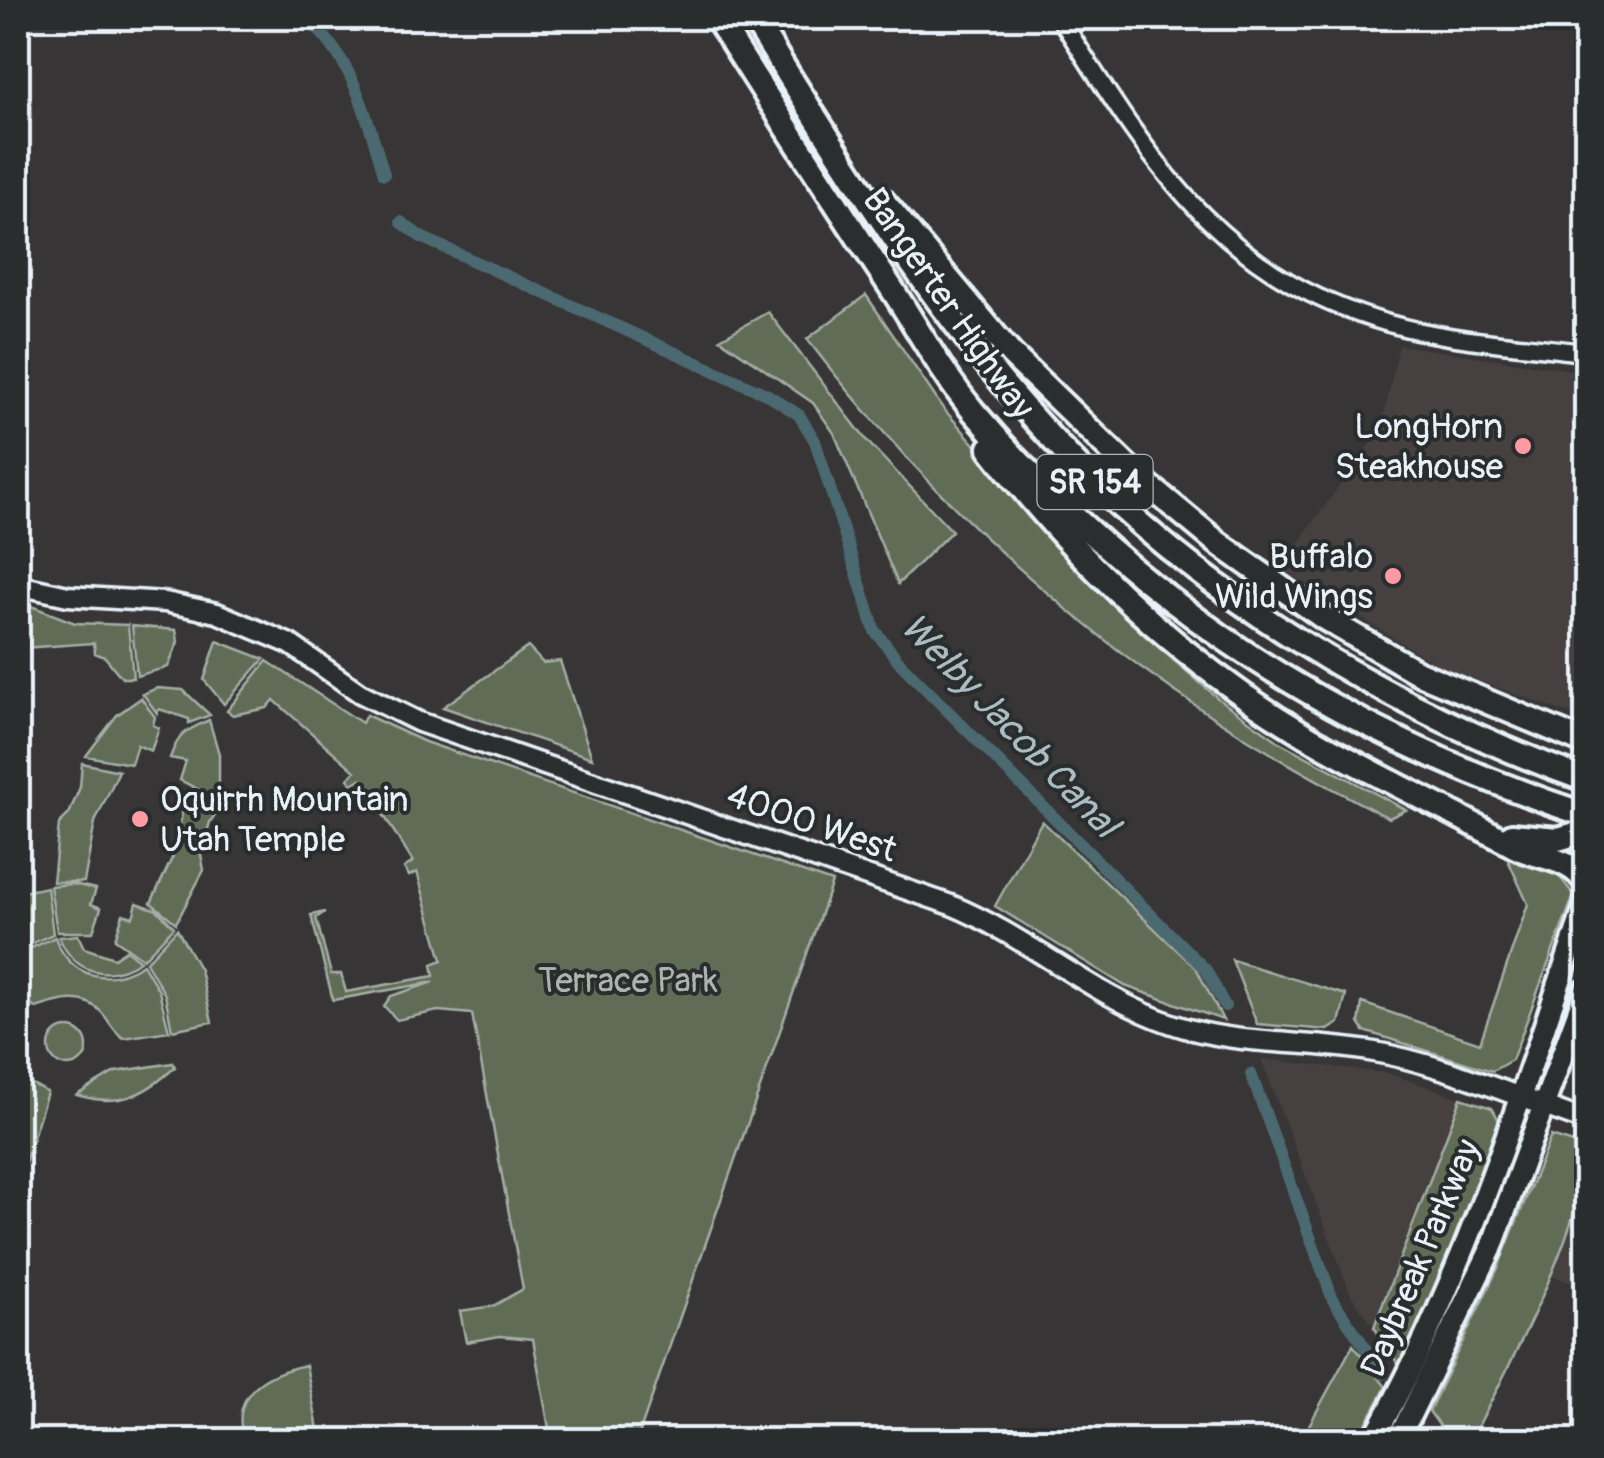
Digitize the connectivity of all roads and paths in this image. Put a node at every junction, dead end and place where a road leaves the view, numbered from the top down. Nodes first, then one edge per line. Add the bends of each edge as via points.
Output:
1 (718, 18) edge
2 (753, 18) edge
3 (1060, 18) edge
4 (833, 147) junction
5 (1586, 353) edge
6 (971, 409) junction
7 (18, 585) edge
8 (1555, 728) junction
9 (1586, 731) edge
10 (1586, 743) edge
11 (1586, 780) edge
12 (1585, 826) edge
13 (1499, 834) junction
14 (1586, 883) edge
15 (1586, 903) edge
16 (1584, 1003) edge
17 (1520, 1098) junction
18 (1546, 1107) junction
19 (1586, 1121) edge
20 (1374, 1440) edge
21 (1398, 1440) edge

1 - 6 highway, Bangerter Highway / SR 154
2 - 4 highway, Bangerter Highway / SR 154
3 - 5 street via 1168,181 1220,232 1277,274 1405,328
4 - 8 highway via 1011,354 1218,544 1324,618 1418,672
4 - 11 highway, Bangerter Highway / SR 154 via 952,318 1030,414 1115,502 1217,583 1374,686 1460,730
6 - 12 highway, Bangerter Highway / SR 154 via 1114,553 1229,645 1416,752
6 - 13 highway via 988,447 1046,518 1207,670 1304,734
7 - 17 main road, 4000 West via 68,596 180,604 254,626 399,714 951,905 1126,1004 1178,1026 1374,1052
8 - 9 highway
8 - 10 highway
12 - 13 highway via 1548,840
13 - 14 highway via 1574,867
15 - 17 main road, Daybreak Parkway
16 - 18 main road, Daybreak Parkway
17 - 18 main road, 4000 West
17 - 20 main road, Daybreak Parkway via 1448,1292
18 - 19 main road, 4000 West
18 - 21 main road, Daybreak Parkway via 1478,1278

